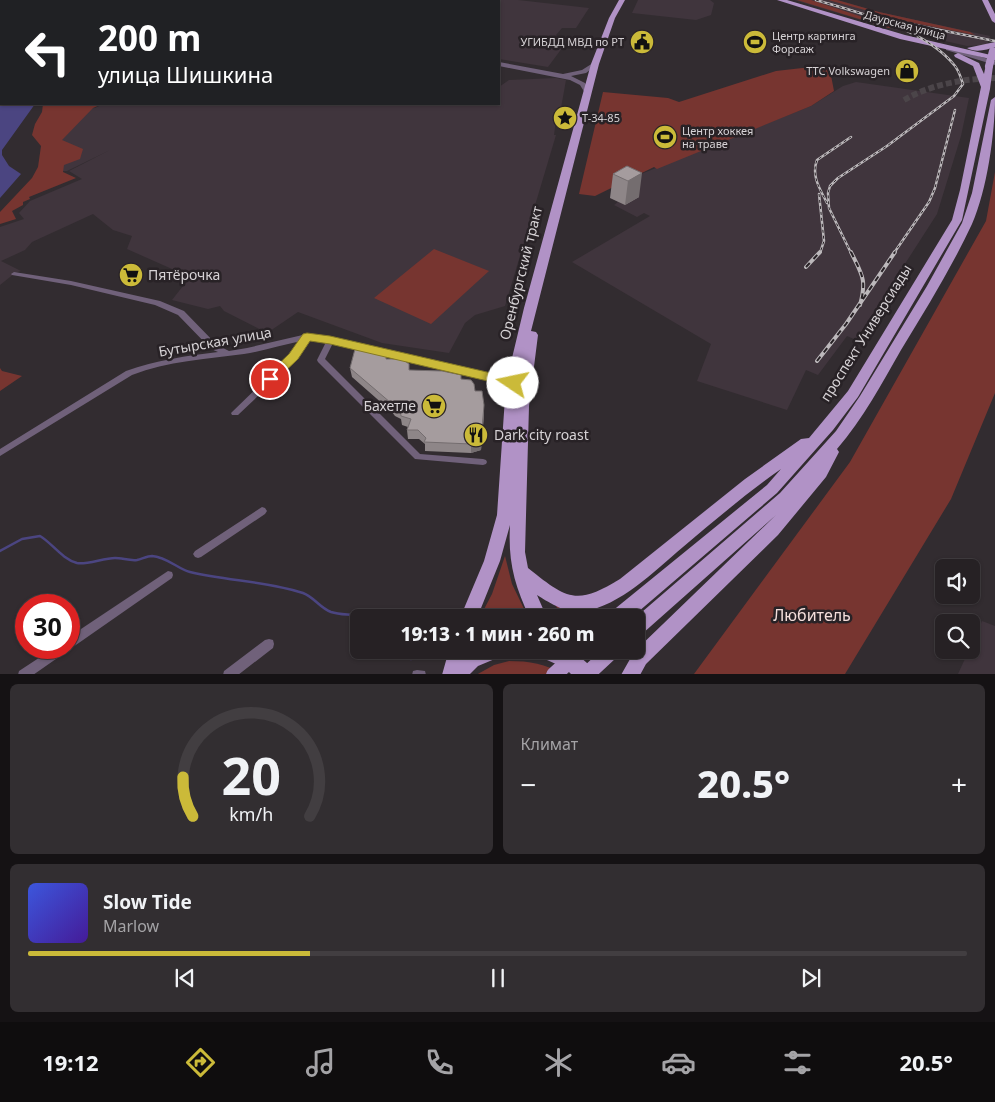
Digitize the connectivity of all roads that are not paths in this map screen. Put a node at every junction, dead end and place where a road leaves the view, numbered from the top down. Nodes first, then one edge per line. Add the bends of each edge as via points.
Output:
1 (622, 0) edge
2 (628, 0) edge
3 (780, 0) edge
4 (789, 0) edge
5 (985, 0) edge
6 (993, 0) edge
7 (995, 4) edge
8 (995, 21) edge
9 (862, 24) junction
10 (994, 54) edge
11 (500, 64) edge
12 (595, 64) junction
13 (560, 75) junction
14 (986, 89) junction
15 (587, 92) junction
16 (995, 100) edge
17 (992, 127) edge
18 (14, 274) dead end
19 (307, 337) junction
20 (330, 340) junction
21 (230, 354) junction
22 (513, 383) junction
23 (235, 414) dead end
24 (834, 431) junction
25 (0, 453) edge
26 (483, 462) dead end
27 (262, 511) dead end
28 (198, 554) dead end
29 (520, 571) junction
30 (168, 575) dead end
31 (472, 609) edge
32 (534, 609) edge
33 (626, 609) edge
34 (645, 619) edge
35 (80, 635) edge
36 (269, 644) dead end
37 (45, 659) edge
38 (456, 659) edge
39 (474, 659) edge
40 (564, 659) edge
41 (570, 659) edge
42 (571, 659) edge
43 (603, 659) edge
44 (22, 674) edge
45 (228, 674) edge
46 (452, 674) edge
47 (554, 674) edge
48 (586, 674) edge
49 (630, 674) edge

1 - 12 main road, Оренбургский тракт
2 - 29 main road, Оренбургский тракт via 614,26 592,90 531,340 522,406 517,535
3 - 9 main road, Даурская улица
4 - 9 main road, Даурская улица
5 - 8 main road
6 - 7 main road
9 - 10 main road
9 - 10 main road, Даурская улица via 948,49
9 - 10 main road via 968,48 985,48
9 - 14 main road via 968,59 976,66
10 - 14 main road, проспект Универсиады
11 - 13 street
12 - 13 street via 584,72
12 - 15 main road, Оренбургский тракт
13 - 15 street via 578,81
14 - 24 main road, проспект Универсиады via 957,220 852,394
15 - 22 main road, Оренбургский тракт
16 - 17 main road, проспект Универсиады
17 - 24 main road, проспект Универсиады via 967,223 934,286 865,400
18 - 21 street via 71,283 156,303 181,313 214,347
19 - 20 street, Бутырская улица
19 - 21 street, Бутырская улица
19 - 23 street via 294,356
20 - 22 street, Бутырская улица
20 - 26 street via 321,360 418,457
21 - 25 street, Бутырская улица via 181,359 128,373
22 - 31 main road, Оренбургский тракт via 505,515 492,561
24 - 29 main road via 750,483 626,584 602,599 580,605 567,602 544,591
24 - 33 main road, проспект Универсиады via 772,488
24 - 34 main road, проспект Универсиады via 785,497
24 - 49 main road via 821,473 772,530 640,658
27 - 28 street
29 - 32 main road, Оренбургский тракт
30 - 35 street
36 - 45 street
37 - 44 street
38 - 46 main road
39 - 46 main road
40 - 48 main road
41 - 48 main road
42 - 47 main road, bridge
43 - 48 main road, bridge

